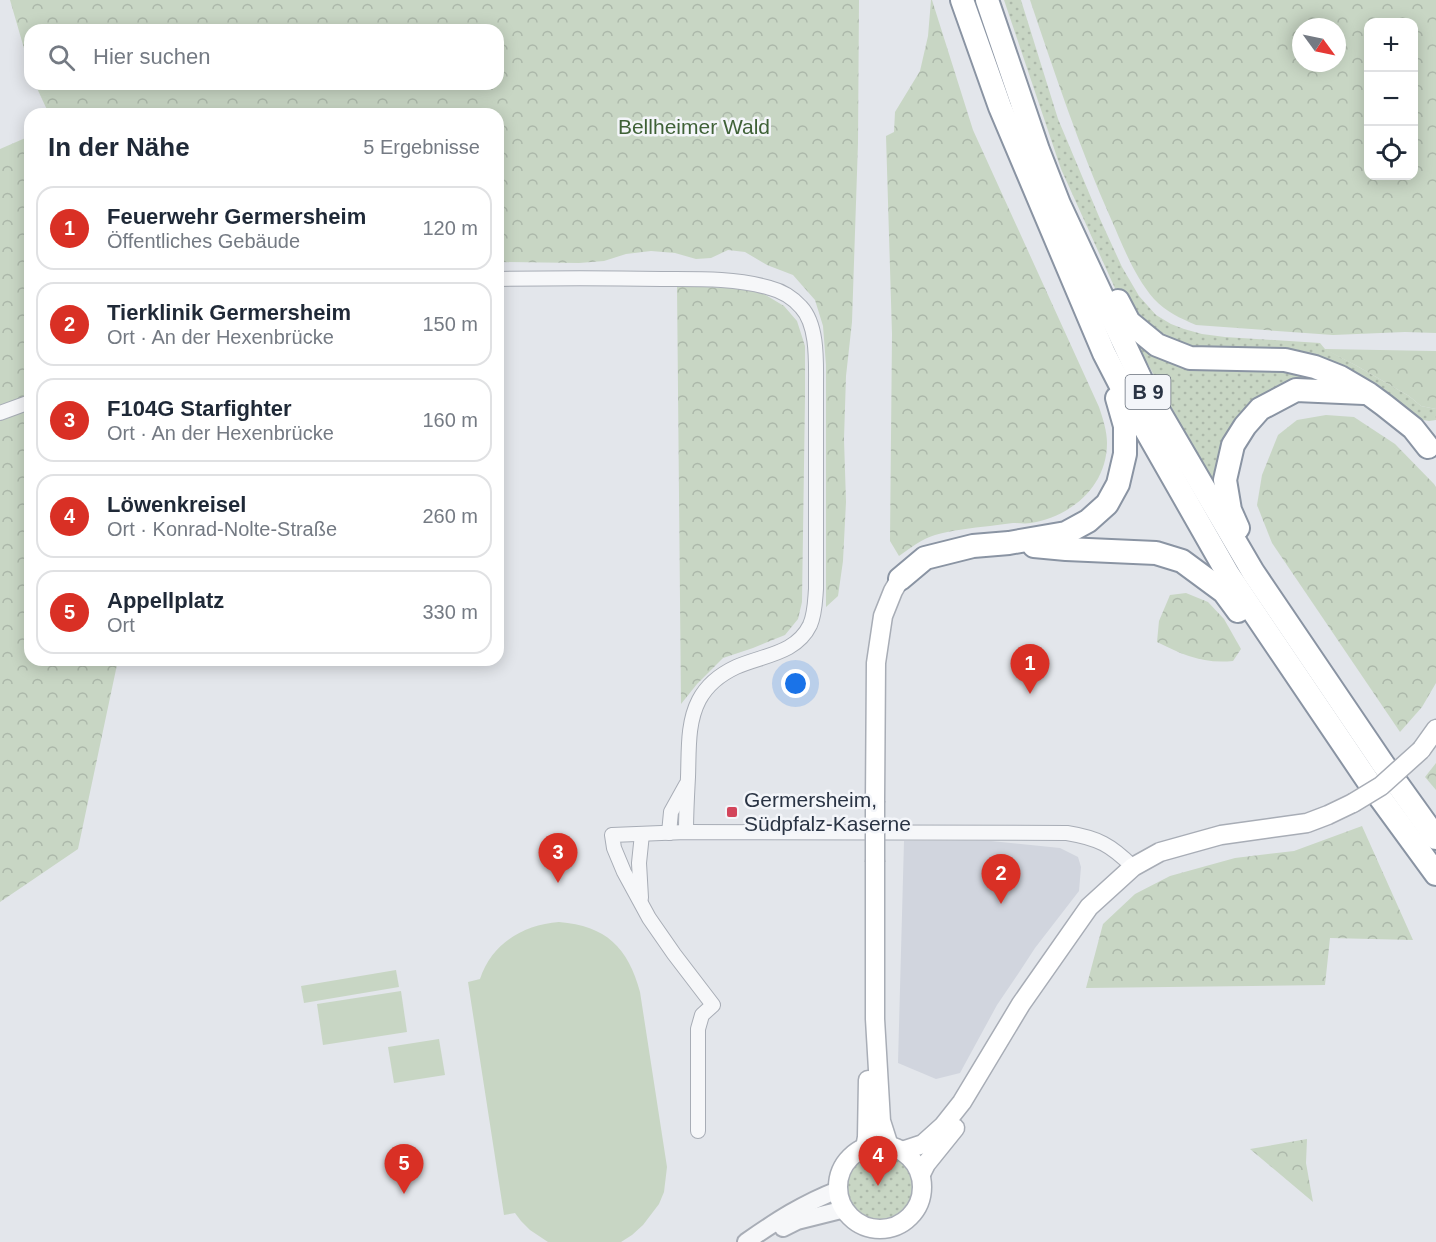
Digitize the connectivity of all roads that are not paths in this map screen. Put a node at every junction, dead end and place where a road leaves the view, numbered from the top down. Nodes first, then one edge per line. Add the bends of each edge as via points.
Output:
1 (962, 0) edge
2 (987, 0) edge
3 (1059, 204) junction
4 (504, 279) edge
5 (1104, 353) junction
6 (1369, 394) junction
7 (24, 404) edge
8 (2, 412) edge
9 (1432, 454) edge
10 (1009, 543) junction
11 (1253, 572) junction
12 (900, 579) joint
13 (1292, 669) junction
14 (1436, 729) edge
15 (688, 780) junction
16 (687, 832) junction
17 (669, 833) junction
18 (642, 834) junction
19 (1436, 838) edge
20 (1133, 867) junction
21 (1436, 874) edge
22 (641, 903) junction
23 (875, 1019) junction
24 (1002, 1034) junction
25 (698, 1131) dead end
26 (865, 1148) junction
27 (896, 1148) junction
28 (921, 1174) junction
29 (838, 1190) junction
30 (845, 1209) junction
31 (870, 1235) edge
32 (890, 1235) edge
33 (746, 1242) edge
34 (755, 1242) edge

1 - 5 highway, B 9 via 1000,107
2 - 3 highway, B 9
3 - 6 highway, B 9 via 1071,208 1129,322 1156,345 1190,358 1285,360 1340,377
3 - 11 highway, B 9 via 1143,384
4 - 15 street via 710,279 746,283 783,293 802,308 810,321 816,386 814,613 803,636 788,649 735,668 707,688 698,701 690,729
5 - 10 highway, B 9 via 1125,426 1125,454 1118,484 1107,504 1066,533
5 - 13 highway, B 9 via 1228,574
6 - 9 highway, B 9 via 1413,428
6 - 11 highway, B 9 via 1296,390 1260,409 1245,426 1233,445 1225,480 1230,510
7 - 8 street
10 - 12 highway, B 9 via 973,546 925,558
10 - 13 highway, B 9 via 1156,553 1182,561 1224,592 1251,629
11 - 19 highway, B 9
12 - 23 main road, B 9, bridge via 882,616 876,663
13 - 21 highway, B 9
14 - 20 main road, bridge via 1420,750 1381,786 1328,816 1307,823 1221,835 1160,852
15 - 16 street
15 - 17 street via 671,812
16 - 17 street
16 - 20 street via 1067,833 1104,843
17 - 18 street
18 - 22 street
18 - 22 street via 612,835 624,872
20 - 24 main road via 1089,907
22 - 25 street via 713,1005 702,1015 698,1029
23 - 26 main road, B 9
23 - 27 main road, B 9 via 881,1121
24 - 27 main road via 962,1102 943,1126 923,1144
24 - 28 main road via 968,1109
26 - 27 main road
26 - 29 main road via 844,1165
27 - 28 main road, B 9 via 910,1157
28 - 32 main road via 918,1207
29 - 30 main road
29 - 33 street via 794,1210
30 - 31 main road
30 - 34 street via 797,1221
31 - 32 main road via 881,1229

